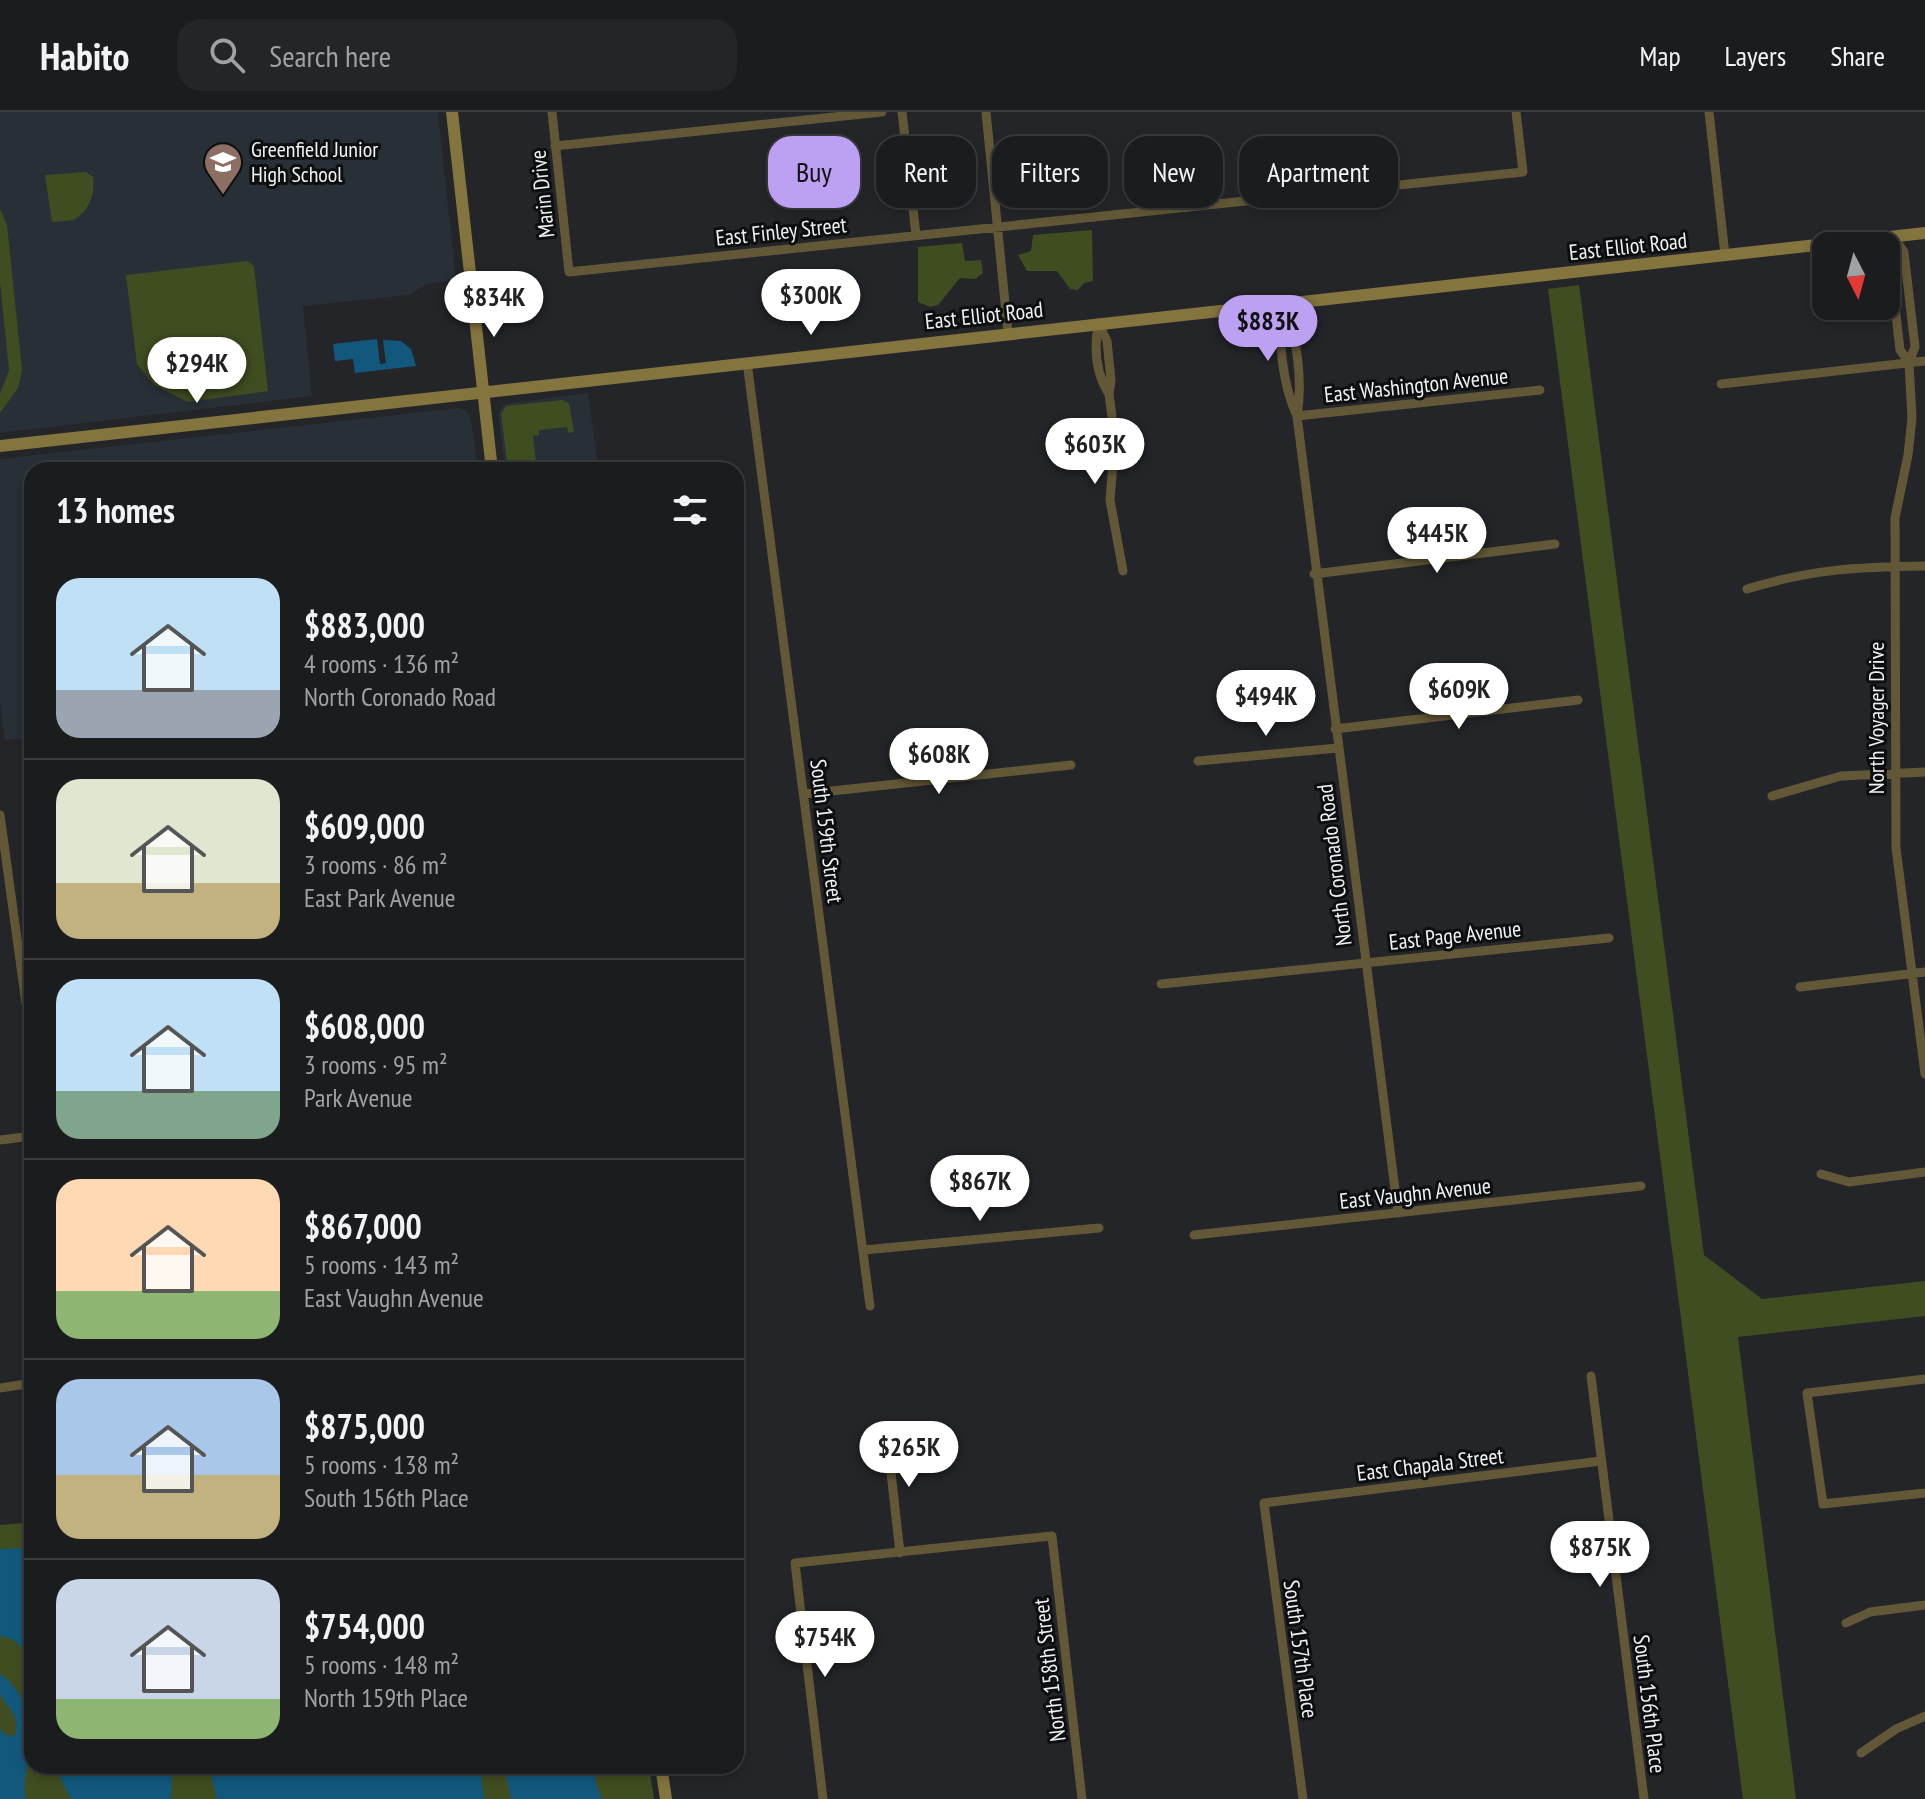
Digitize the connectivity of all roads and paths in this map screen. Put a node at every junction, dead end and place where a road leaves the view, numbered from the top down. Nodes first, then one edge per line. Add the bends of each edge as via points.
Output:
1 (452, 112) edge
2 (552, 112) edge
3 (882, 112) edge
4 (902, 112) edge
5 (986, 112) edge
6 (1516, 112) edge
7 (1709, 112) edge
8 (555, 146) junction
9 (997, 227) junction
10 (1925, 233) edge
11 (916, 235) junction
12 (1900, 236) edge
13 (1812, 246) edge
14 (1900, 249) edge
15 (1725, 255) junction
16 (569, 272) joint
17 (1284, 304) junction
18 (1897, 320) edge
19 (1098, 323) junction
20 (1008, 333) junction
21 (1925, 361) edge
22 (747, 362) junction
23 (1909, 362) junction
24 (1721, 384) dead end
25 (1540, 390) dead end
26 (482, 392) junction
27 (1297, 416) junction
28 (0, 446) edge
29 (491, 462) edge
30 (1555, 544) dead end
31 (1895, 566) junction
32 (1925, 566) edge
33 (1123, 571) dead end
34 (1314, 574) junction
35 (1747, 589) dead end
36 (1578, 700) dead end
37 (1335, 729) junction
38 (1338, 748) junction
39 (1198, 761) dead end
40 (1071, 765) dead end
41 (1925, 772) edge
42 (1894, 773) junction
43 (804, 794) junction
44 (1772, 796) dead end
45 (0, 815) edge
46 (6, 900) edge
47 (1609, 938) dead end
48 (1364, 963) junction
49 (1925, 972) edge
50 (1912, 973) junction
51 (1161, 984) dead end
52 (1800, 987) dead end
53 (24, 1002) edge
54 (1925, 1074) edge
55 (24, 1137) edge
56 (0, 1140) edge
57 (1925, 1172) edge
58 (1821, 1174) dead end
59 (1641, 1186) dead end
60 (1398, 1213) junction
61 (1099, 1228) dead end
62 (1194, 1235) dead end
63 (864, 1250) junction
64 (870, 1306) dead end
65 (1591, 1376) dead end
66 (1925, 1379) edge
67 (24, 1384) edge
68 (0, 1388) edge
69 (886, 1428) dead end
70 (1601, 1461) junction
71 (1925, 1493) edge
72 (1264, 1503) joint
73 (900, 1553) junction
74 (1925, 1605) edge
75 (1846, 1623) dead end
76 (1925, 1716) edge
77 (1861, 1753) dead end
78 (662, 1774) edge
79 (666, 1799) edge
80 (823, 1799) edge
81 (1082, 1799) edge
82 (1303, 1799) edge
83 (1644, 1799) edge

1 - 26 main road
2 - 8 street, Marin Drive
3 - 8 street
4 - 11 street
5 - 9 street
6 - 9 street, East Finley Street via 1523,172
7 - 15 street
8 - 16 street, Marin Drive
9 - 11 street, East Finley Street
9 - 20 street
10 - 12 main road, East Elliot Road
11 - 16 street, East Finley Street
13 - 15 main road, East Elliot Road
14 - 23 street, North Voyager Drive via 1915,347
15 - 17 main road, East Elliot Road
17 - 19 main road, East Elliot Road
17 - 27 street, North Coronado Road via 1280,324 1290,401
18 - 23 street, North Voyager Drive via 1900,350
19 - 20 main road, East Elliot Road
19 - 33 street via 1107,341 1111,380 1115,440 1110,500
20 - 22 main road, East Elliot Road
21 - 23 street
22 - 26 main road, East Elliot Road
22 - 43 street, South 159th Street
23 - 24 street
23 - 31 street, North Voyager Drive via 1912,418 1895,518
25 - 27 street, East Washington Avenue
26 - 28 main road, East Elliot Road
26 - 29 main road
27 - 34 street, North Coronado Road
30 - 34 street
31 - 32 street
31 - 35 street via 1824,569
31 - 42 street, North Voyager Drive
34 - 37 street, North Coronado Road
36 - 37 street
37 - 38 street, North Coronado Road
38 - 39 street
38 - 48 street, North Coronado Road
40 - 43 street
41 - 42 street
42 - 44 street via 1841,776
42 - 50 street, North Voyager Drive via 1896,848
43 - 63 street, South 159th Street
45 - 46 street
46 - 53 street
47 - 48 street, East Page Avenue
48 - 51 street, East Page Avenue
48 - 60 street, North Coronado Road
49 - 50 street
50 - 52 street
50 - 54 street, North Voyager Drive
55 - 56 street
57 - 58 street via 1849,1182
59 - 60 street, East Vaughn Avenue
60 - 62 street, East Vaughn Avenue
61 - 63 street
63 - 64 street, South 159th Street
65 - 70 street, South 156th Place
66 - 71 street via 1807,1393 1823,1504
67 - 68 street
69 - 73 street
70 - 72 street, East Chapala Street
70 - 83 street, South 156th Place
72 - 82 street, South 157th Place
73 - 80 street via 795,1563
73 - 81 street, North 158th Street via 1052,1536
74 - 75 street via 1870,1612
76 - 77 street
78 - 79 main road

